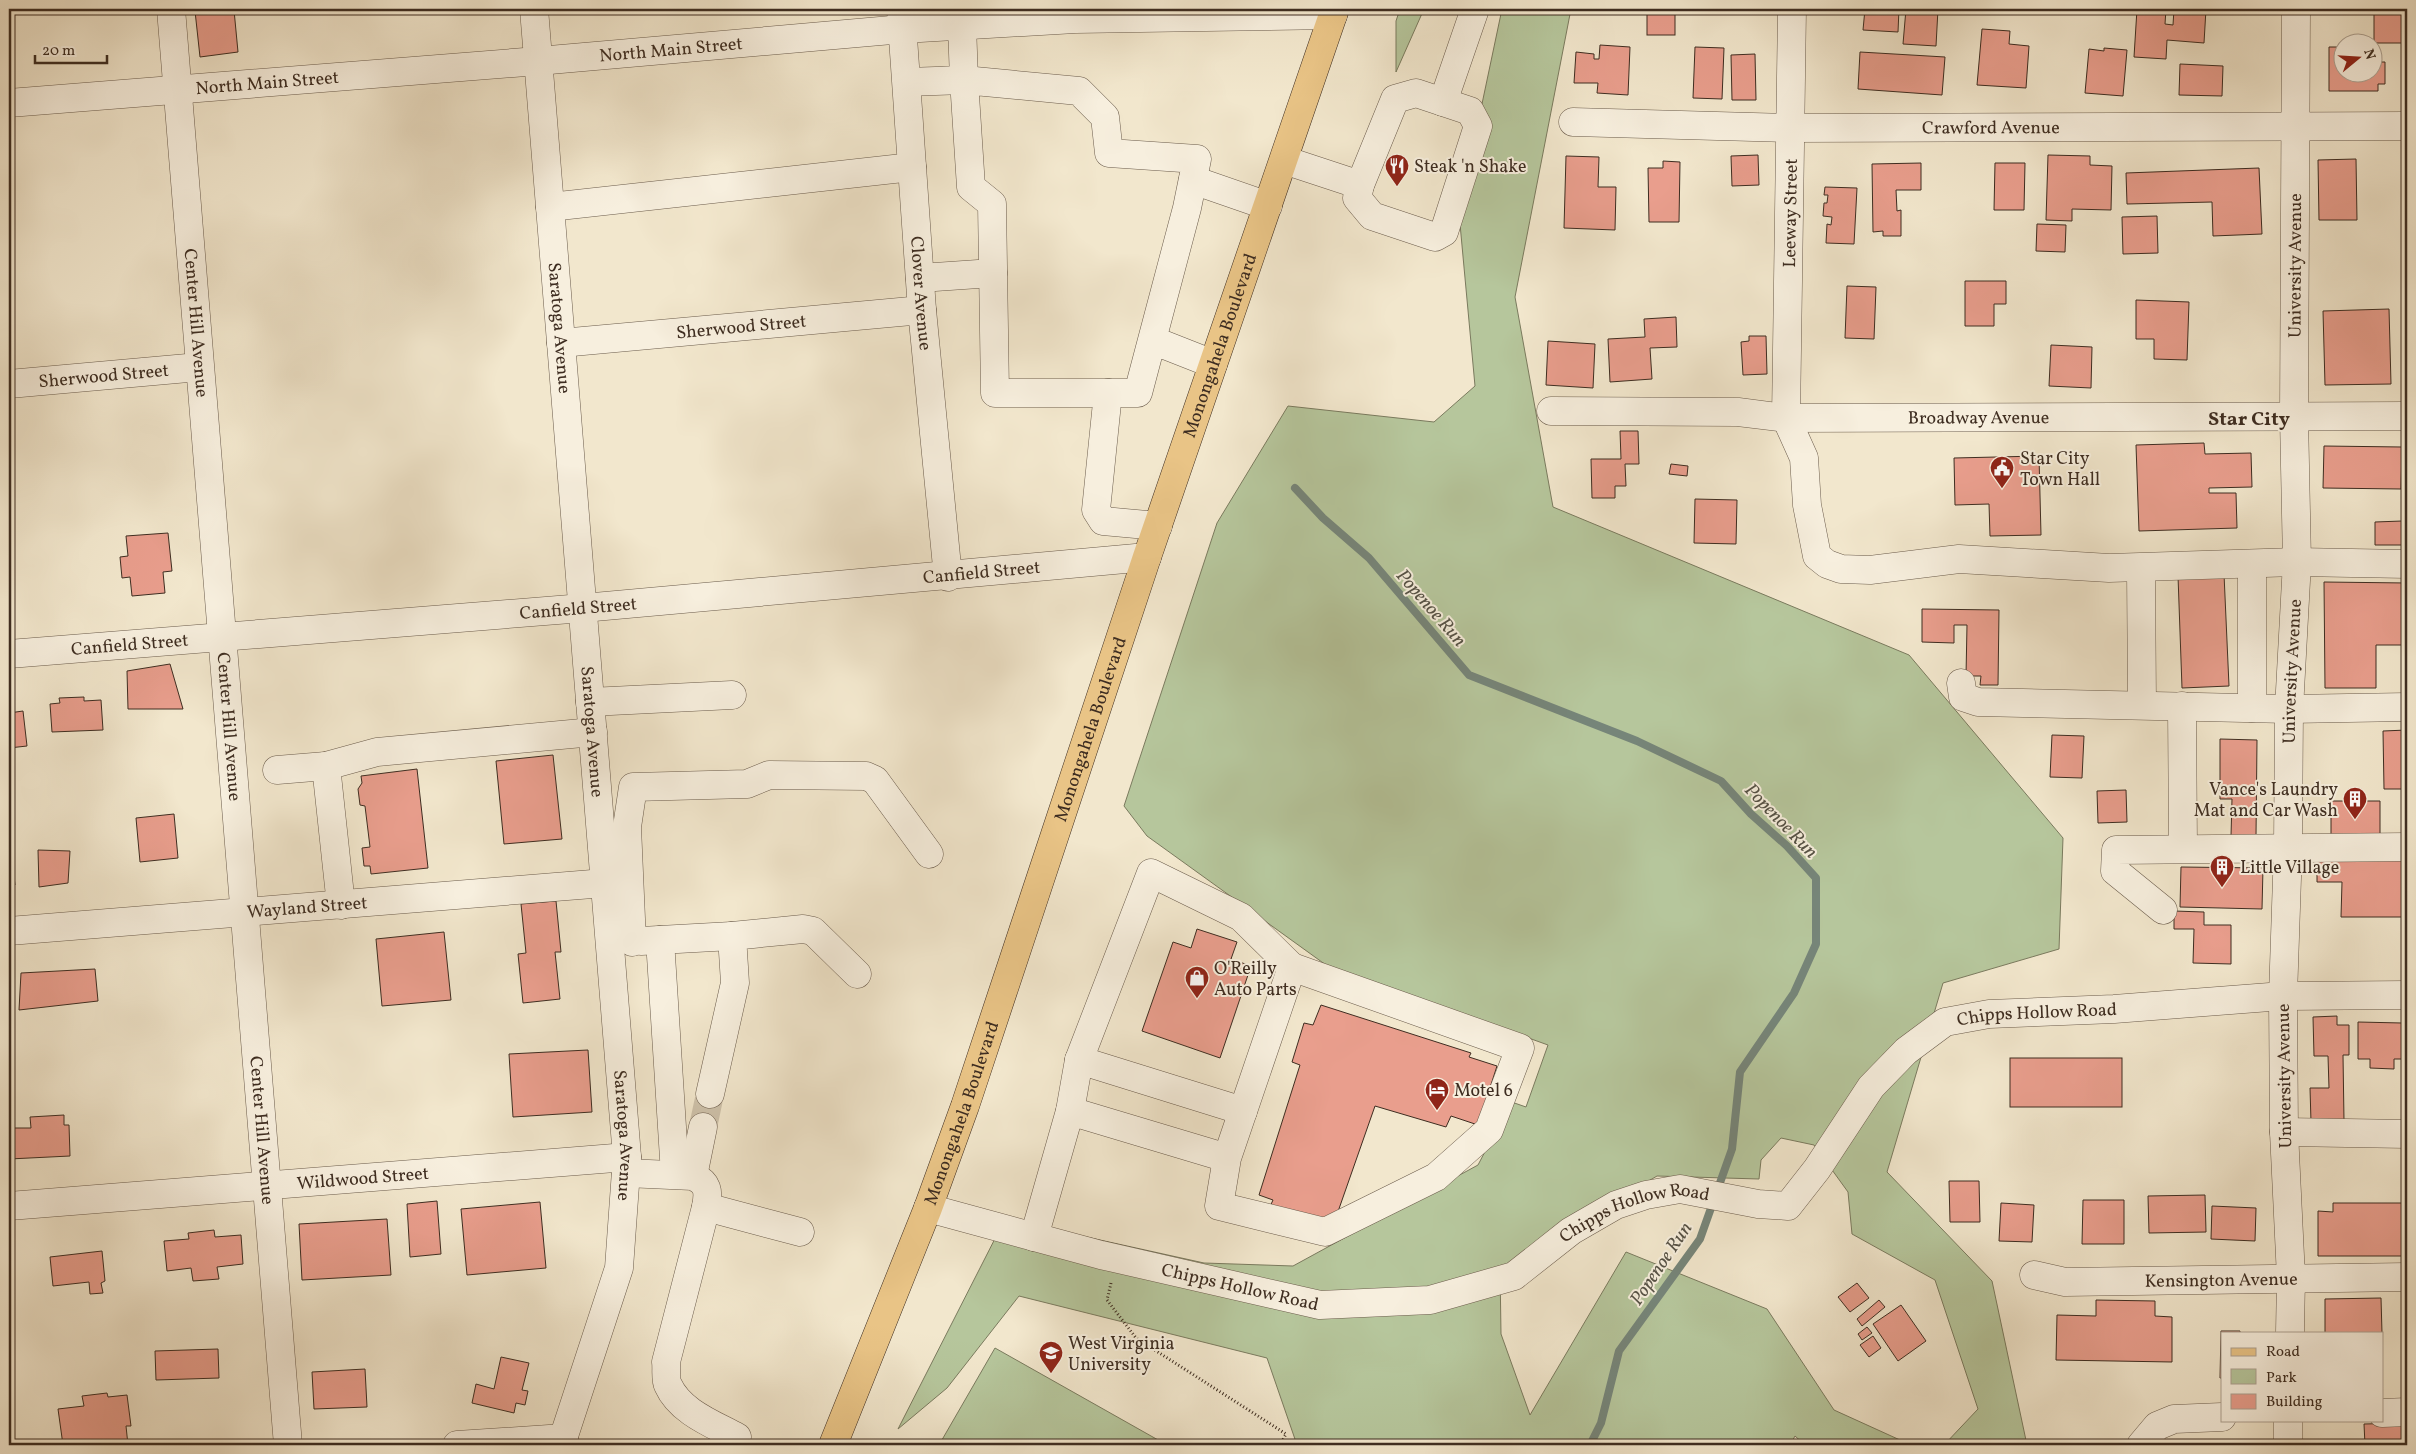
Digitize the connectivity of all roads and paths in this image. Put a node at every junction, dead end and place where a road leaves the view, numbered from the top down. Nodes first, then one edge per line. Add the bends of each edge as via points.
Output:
1 (171, 9) edge
2 (534, 9) edge
3 (1475, 9) edge
4 (1792, 9) edge
5 (2296, 9) edge
6 (1334, 12) edge
7 (902, 19) edge
8 (962, 25) junction
9 (538, 61) junction
10 (964, 80) junction
11 (907, 82) junction
12 (178, 90) junction
13 (1443, 102) junction
14 (9, 103) edge
15 (1573, 122) dead end
16 (2297, 126) junction
17 (2407, 126) edge
18 (1792, 128) junction
19 (1284, 160) junction
20 (912, 167) junction
21 (1193, 180) junction
22 (1360, 185) junction
23 (1268, 206) junction
24 (550, 207) junction
25 (993, 273) junction
26 (920, 278) junction
27 (922, 310) junction
28 (1152, 340) junction
29 (561, 342) junction
30 (1213, 364) junction
31 (199, 367) junction
32 (9, 384) edge
33 (1108, 393) junction
34 (1551, 411) dead end
35 (2407, 416) edge
36 (2294, 417) junction
37 (1786, 418) junction
38 (1158, 526) junction
39 (1147, 557) junction
40 (2297, 562) junction
41 (2252, 564) junction
42 (2407, 564) edge
43 (2142, 568) junction
44 (948, 577) junction
45 (583, 608) junction
46 (222, 637) junction
47 (9, 654) edge
48 (1961, 683) dead end
49 (732, 696) dead end
50 (590, 702) junction
51 (2142, 705) junction
52 (2182, 706) junction
53 (2252, 708) junction
54 (2407, 708) edge
55 (2289, 709) junction
56 (593, 732) junction
57 (326, 766) junction
58 (277, 770) dead end
59 (2183, 848) junction
60 (2288, 848) junction
61 (2407, 848) edge
62 (929, 854) dead end
63 (605, 883) junction
64 (341, 904) junction
65 (2163, 910) dead end
66 (244, 912) junction
67 (9, 931) edge
68 (732, 936) junction
69 (660, 940) junction
70 (621, 942) junction
71 (1292, 966) junction
72 (857, 974) dead end
73 (2407, 995) edge
74 (2283, 996) junction
75 (1079, 1060) junction
76 (710, 1094) tunnel mouth
77 (1070, 1111) junction
78 (1243, 1111) junction
79 (703, 1127) tunnel mouth
80 (2284, 1132) junction
81 (2407, 1134) edge
82 (1227, 1158) junction
83 (627, 1165) junction
84 (684, 1175) junction
85 (266, 1186) junction
86 (9, 1206) edge
87 (706, 1207) junction
88 (928, 1208) junction
89 (800, 1232) dead end
90 (1034, 1237) junction
91 (1117, 1258) junction
92 (2034, 1275) dead end
93 (2291, 1277) junction
94 (2407, 1277) edge
95 (2290, 1332) edge
96 (2407, 1412) edge
97 (2384, 1413) edge
98 (2221, 1418) edge
99 (2288, 1422) edge
100 (738, 1437) dead end
101 (562, 1442) edge
102 (288, 1445) edge
103 (457, 1445) edge
104 (833, 1445) edge
105 (1280, 1445) edge
106 (2142, 1445) edge
107 (2288, 1445) edge

1 - 12 street, Center Hill Avenue
2 - 9 street, Saratoga Avenue
3 - 13 street
4 - 18 street, Leeway Street
5 - 16 street, University Avenue
6 - 8 street, North Main Street
6 - 19 main road, Monongahela Boulevard
7 - 8 street, North Main Street
7 - 9 street, North Main Street
7 - 11 street, Clover Avenue
8 - 10 street
9 - 12 street, North Main Street
9 - 24 street, Saratoga Avenue
10 - 11 street
10 - 21 street via 1079,91 1105,117 1109,153 1198,159
10 - 25 street via 971,187 992,204
11 - 20 street, Clover Avenue
12 - 14 street, North Main Street
12 - 31 street, Center Hill Avenue
13 - 22 street via 1416,93 1395,99
13 - 22 street via 1470,111 1478,126 1444,232 1435,237 1372,216 1357,198
15 - 18 street, Crawford Avenue
16 - 17 street, Crawford Avenue
16 - 18 street, Crawford Avenue
16 - 36 street, University Avenue
18 - 37 street, Leeway Street
19 - 22 street
19 - 23 main road, Monongahela Boulevard
20 - 24 street
20 - 26 street, Clover Avenue
21 - 23 street
21 - 28 street
23 - 30 main road, Monongahela Boulevard
24 - 29 street, Saratoga Avenue
25 - 26 street
25 - 33 street via 994,393
26 - 27 street, Clover Avenue
27 - 29 street, Sherwood Street
27 - 44 street, Clover Avenue
28 - 30 street
28 - 33 street via 1138,392
29 - 45 street, Saratoga Avenue
30 - 38 main road, Monongahela Boulevard
31 - 32 street, Sherwood Street
31 - 46 street, Center Hill Avenue
33 - 38 street via 1096,510 1103,521
34 - 37 street, Broadway Avenue via 1738,412
35 - 36 street, Broadway Avenue
36 - 37 street, Broadway Avenue
36 - 40 street, University Avenue
37 - 43 street via 1804,458 1807,505 1817,556 1827,564 1841,569 1870,570 1959,559
38 - 39 main road, Monongahela Boulevard
39 - 44 street, Canfield Street
39 - 88 main road, Monongahela Boulevard via 966,1106
40 - 41 street
40 - 42 street
40 - 55 street, University Avenue
41 - 43 street
41 - 53 street
43 - 51 street
44 - 45 street, Canfield Street
45 - 46 street, Canfield Street
45 - 50 street, Saratoga Avenue
46 - 47 street, Canfield Street
46 - 66 street, Center Hill Avenue
48 - 51 street via 1963,697 1978,702
49 - 50 street
50 - 56 street, Saratoga Avenue
51 - 52 street
52 - 53 street
52 - 59 street
53 - 55 street
54 - 55 street
55 - 60 street, University Avenue
56 - 57 street via 377,752
56 - 63 street, Saratoga Avenue
57 - 58 street
57 - 64 street
59 - 60 street
59 - 65 street via 2116,850 2115,871
60 - 61 street
60 - 74 street, University Avenue
62 - 70 street via 875,780 866,776 769,775 747,784 633,787 627,828
63 - 64 street, Wayland Street
63 - 70 street, Saratoga Avenue
64 - 66 street, Wayland Street
66 - 67 street, Wayland Street
66 - 85 street, Center Hill Avenue
68 - 69 street
68 - 72 street via 803,929 813,931
68 - 76 street via 735,983
69 - 70 street
69 - 84 street
70 - 83 street, Saratoga Avenue
71 - 75 street via 1240,917 1151,873
71 - 78 street
71 - 82 street via 1520,1048 1489,1130 1436,1177 1325,1232 1219,1206
73 - 74 street
74 - 80 street, University Avenue
74 - 91 street, Chipps Hollow Road via 2114,1009 1989,1014 1945,1022 1906,1051 1871,1087 1817,1169 1788,1206 1758,1204 1680,1189 1646,1195 1616,1205 1571,1231 1514,1276 1430,1300 1320,1305
75 - 77 street
75 - 78 street
77 - 82 street
77 - 90 street
78 - 82 street
79 - 84 street
80 - 81 street
80 - 93 street, University Avenue
83 - 84 street, Wildwood Street
83 - 85 street, Wildwood Street
83 - 101 street, Saratoga Avenue via 619,1268
84 - 87 street via 702,1180 707,1187
85 - 86 street, Wildwood Street
85 - 102 street, Center Hill Avenue
87 - 89 street
87 - 100 street via 666,1362 667,1384 689,1411
88 - 90 street, Chipps Hollow Road
88 - 104 main road, Monongahela Boulevard
90 - 91 street, Chipps Hollow Road
91 - 105 path via 1107,1300 1136,1338 1286,1434
92 - 93 street, Kensington Avenue via 2065,1282
93 - 94 street, Kensington Avenue
93 - 95 street, University Avenue
96 - 97 street
98 - 106 street via 2174,1419 2157,1426
99 - 107 street
101 - 103 street

